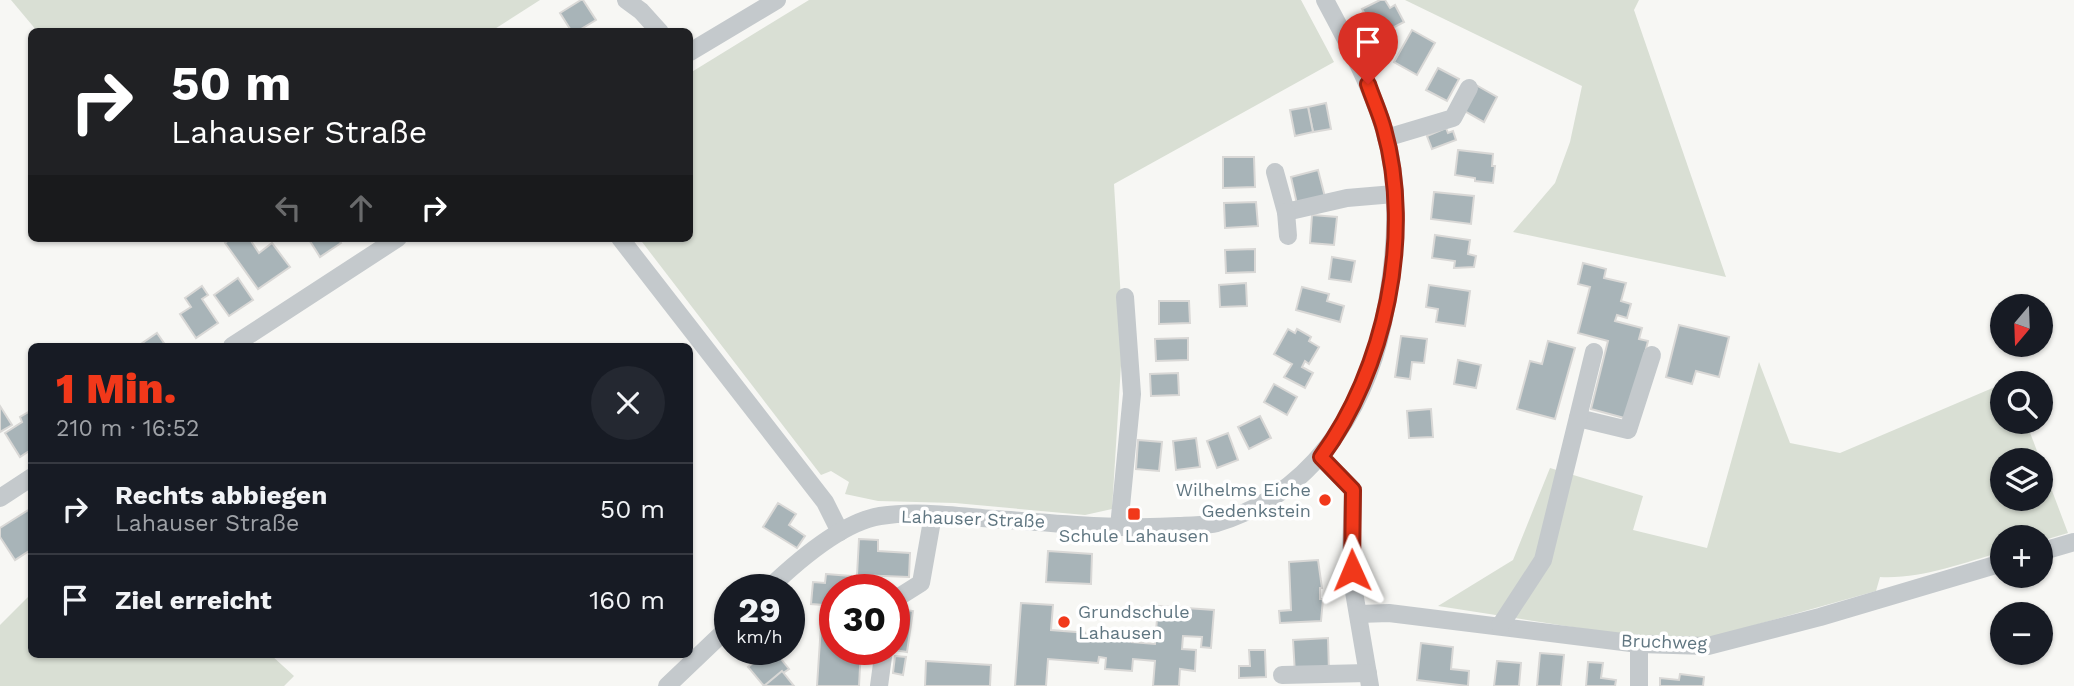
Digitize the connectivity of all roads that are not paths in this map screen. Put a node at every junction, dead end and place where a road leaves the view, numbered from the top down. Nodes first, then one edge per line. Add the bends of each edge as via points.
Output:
1 (626, 0) edge
2 (777, 0) edge
3 (1325, 0) edge
4 (656, 28) edge
5 (693, 50) edge
6 (1469, 88) dead end
7 (1386, 138) junction
8 (1275, 172) dead end
9 (1394, 194) junction
10 (1286, 212) junction
11 (1288, 236) dead end
12 (392, 242) edge
13 (623, 242) edge
14 (1125, 297) dead end
15 (237, 343) edge
16 (1594, 352) dead end
17 (1652, 355) dead end
18 (1578, 418) junction
19 (1321, 457) junction
20 (28, 480) edge
21 (0, 498) edge
22 (933, 515) junction
23 (1119, 527) junction
24 (840, 532) junction
25 (2074, 542) edge
26 (2053, 548) edge
27 (1990, 567) edge
28 (783, 574) edge
29 (910, 590) edge
30 (1359, 614) junction
31 (1500, 626) junction
32 (714, 641) edge
33 (1639, 644) junction
34 (882, 665) edge
35 (1282, 675) dead end
36 (1369, 679) edge
37 (667, 686) edge
38 (879, 686) edge
39 (1639, 686) edge

1 - 4 street
2 - 5 street
3 - 7 street, Lahauser Straße via 1368,84
6 - 7 street via 1453,118
7 - 9 street, Lahauser Straße
8 - 10 street
9 - 10 street via 1347,198
9 - 19 street, Lahauser Straße via 1391,285 1381,332 1358,395
10 - 11 street
12 - 15 street
13 - 24 street via 825,502
14 - 23 street via 1132,394
16 - 18 street
17 - 18 street via 1628,430
18 - 31 street via 1543,560
19 - 23 street, Lahauser Straße via 1287,489 1216,523
19 - 30 street via 1353,490 1351,554
20 - 21 street
22 - 23 street, Lahauser Straße
22 - 24 street, Lahauser Straße via 878,516
22 - 29 street via 921,583
24 - 28 street, Lahauser Straße
25 - 26 street
27 - 33 street, Bruchweg via 1708,646
30 - 31 street, Bruchweg via 1389,613
30 - 36 street
31 - 33 street, Bruchweg
32 - 37 street
33 - 39 street
34 - 38 street
35 - 36 street

